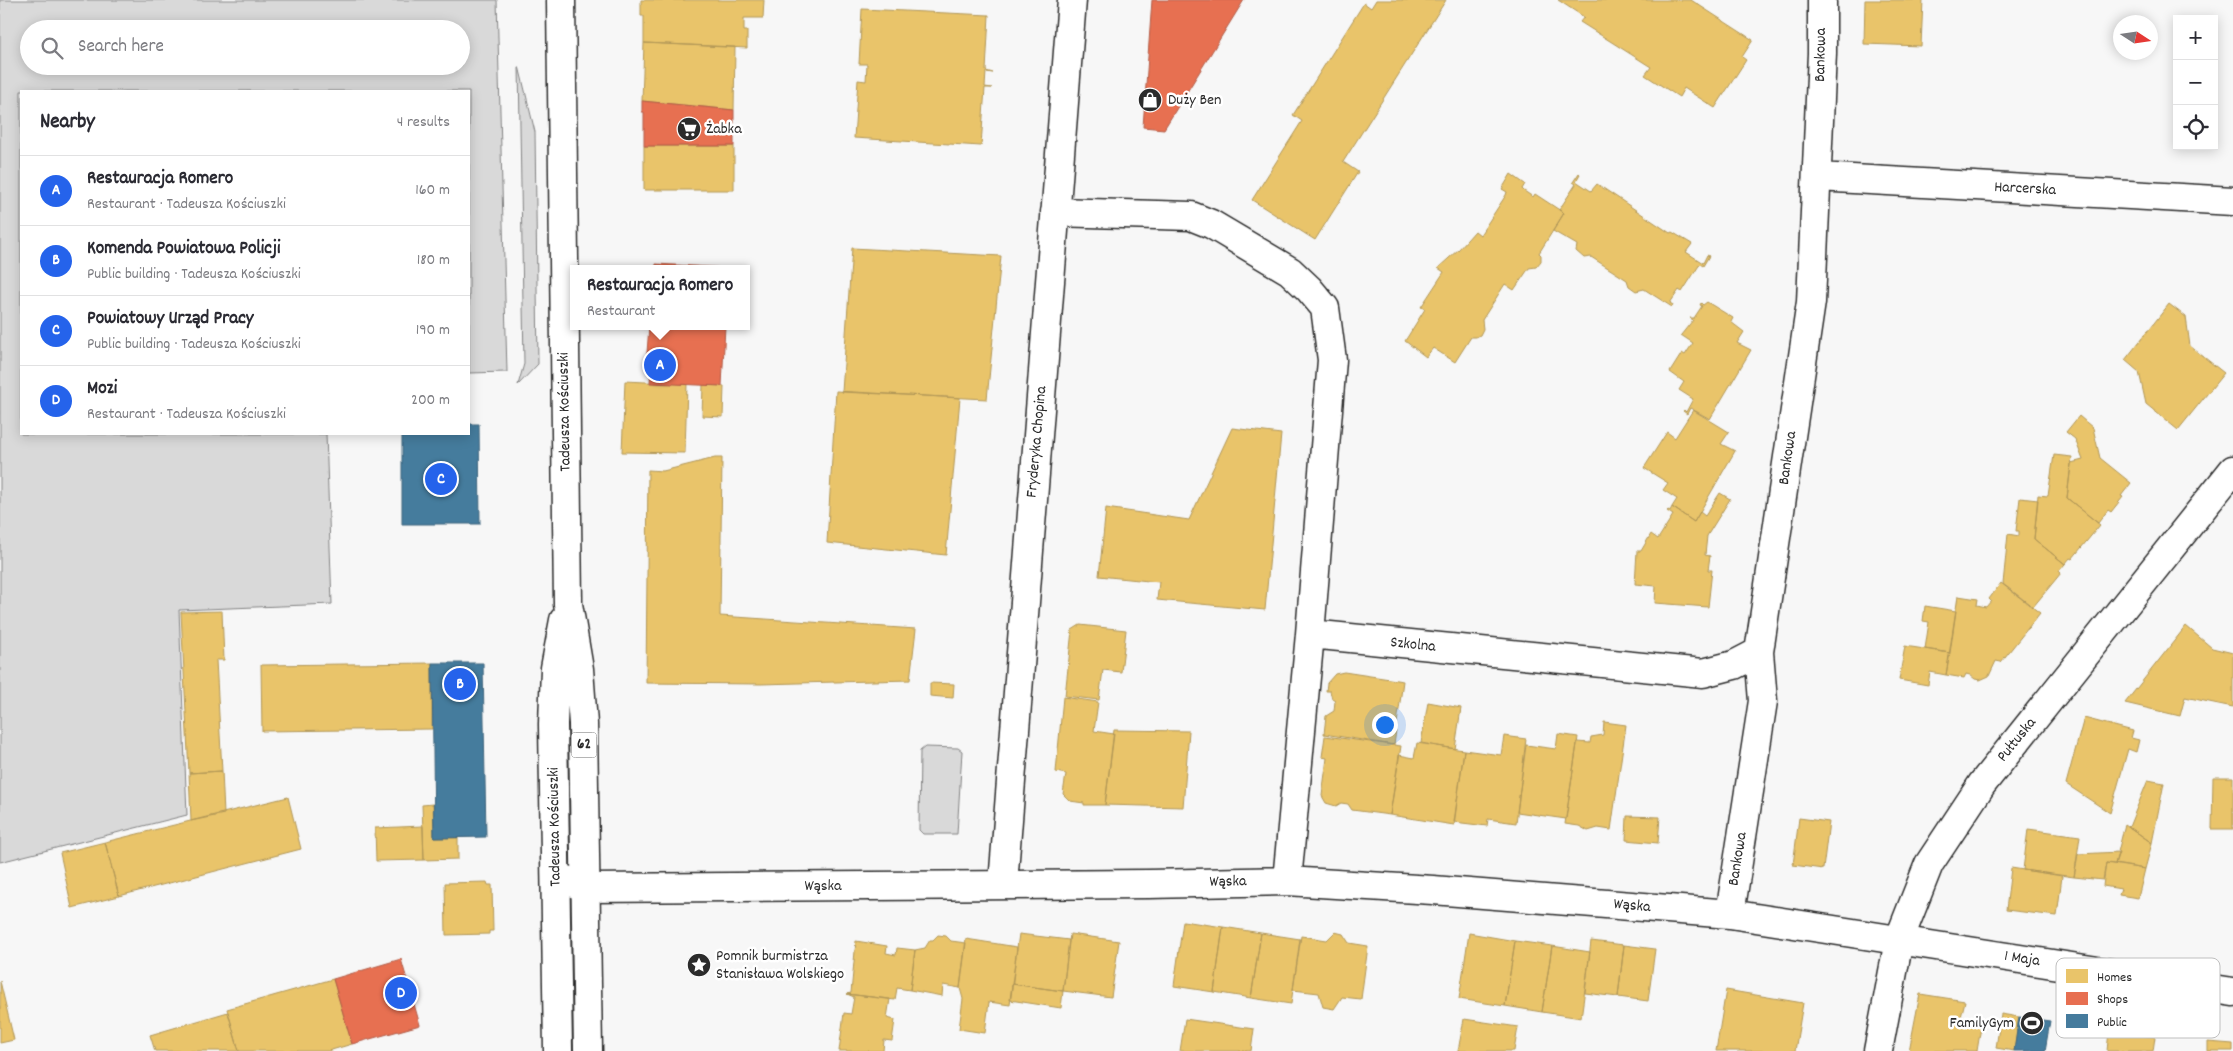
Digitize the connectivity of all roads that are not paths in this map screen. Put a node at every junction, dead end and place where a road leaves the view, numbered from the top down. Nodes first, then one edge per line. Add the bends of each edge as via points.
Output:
1 (1072, 0) edge
2 (1822, 0) edge
3 (559, 3) edge
4 (1818, 177) junction
5 (2233, 201) edge
6 (1055, 212) junction
7 (2233, 470) edge
8 (568, 604) junction
9 (1310, 634) junction
10 (1759, 652) junction
11 (556, 876) junction
12 (1287, 881) junction
13 (1003, 884) junction
14 (586, 888) junction
15 (1730, 914) junction
16 (1899, 940) junction
17 (2056, 964) edge
18 (2220, 990) edge
19 (2233, 992) edge
20 (558, 1051) edge
21 (588, 1051) edge
22 (1878, 1051) edge

1 - 6 street, Fryderyka Chopina
2 - 4 street, Bankowa
3 - 8 street, Tadeusza Kościuszki / 62
4 - 5 street, Harcerska
4 - 10 street, Bankowa via 1811,302
6 - 9 street via 1191,216 1211,224 1290,271 1325,308 1332,360
6 - 13 street, Fryderyka Chopina
7 - 16 street, Pułtuska via 1982,784 1929,864
8 - 11 street, Tadeusza Kościuszki / 62 via 555,668
8 - 14 street, Tadeusza Kościuszki / 62 via 584,724
9 - 10 street, Szkolna via 1703,673 1734,665
9 - 12 street
10 - 15 street, Bankowa via 1763,701
11 - 14 street, Wąska
11 - 20 street, Tadeusza Kościuszki / 62
12 - 13 street, Wąska
12 - 15 street, Wąska
13 - 14 street, Wąska
14 - 21 street, Tadeusza Kościuszki / 62
15 - 16 street, Wąska
16 - 17 street, 1 Maja
16 - 22 street, Pułtuska
18 - 19 street, 1 Maja

